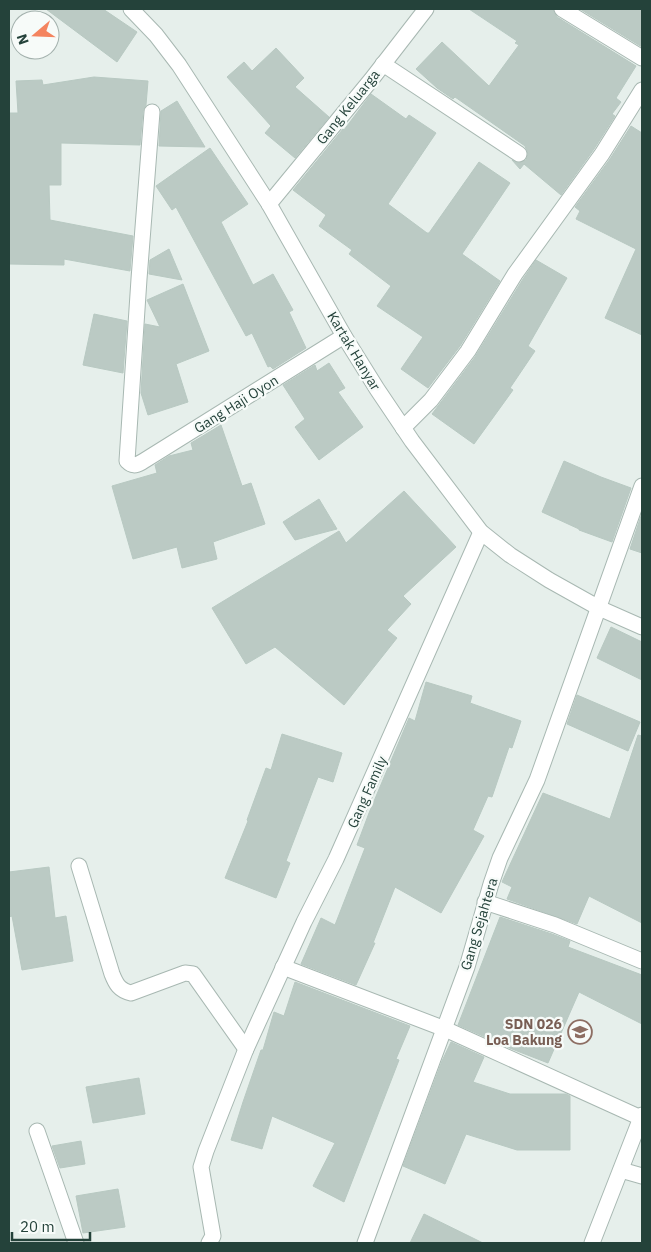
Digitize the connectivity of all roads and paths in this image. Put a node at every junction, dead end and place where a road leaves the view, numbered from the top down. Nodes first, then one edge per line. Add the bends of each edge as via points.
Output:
1 (131, 9) edge
2 (426, 9) edge
3 (562, 9) edge
4 (642, 58) edge
5 (383, 64) junction
6 (642, 90) edge
7 (152, 112) dead end
8 (519, 154) dead end
9 (269, 204) junction
10 (344, 336) junction
11 (403, 428) junction
12 (642, 486) edge
13 (481, 532) junction
14 (599, 608) junction
15 (642, 627) edge
16 (79, 866) dead end
17 (485, 902) junction
18 (642, 961) edge
19 (283, 967) junction
20 (445, 1029) junction
21 (246, 1049) junction
22 (642, 1117) edge
23 (37, 1131) dead end
24 (621, 1170) junction
25 (642, 1176) edge
26 (76, 1243) edge
27 (209, 1243) edge
28 (366, 1243) edge
29 (592, 1243) edge

1 - 9 street, Kartak Hanyar via 179,65
2 - 5 street, Gang Keluarga
3 - 4 street
5 - 8 street
5 - 9 street, Gang Keluarga
6 - 11 street via 602,154 515,274 468,351 431,400
7 - 10 street, Gang Haji Oyon via 127,461 136,466
9 - 10 street, Kartak Hanyar
10 - 11 street, Kartak Hanyar
11 - 13 street, Kartak Hanyar
12 - 14 street
13 - 14 street, Kartak Hanyar via 510,555
13 - 19 street, Gang Family via 336,859
14 - 15 street, Kartak Hanyar
14 - 17 street, Gang Sejahtera via 537,780 500,858
16 - 21 street via 117,986 131,993 185,973 193,974
17 - 18 street via 555,925
17 - 20 street, Gang Sejahtera
19 - 20 street
19 - 21 street, Gang Family
20 - 22 street
20 - 28 street, Gang Sejahtera
21 - 27 street, Gang Family via 201,1167 213,1236
22 - 24 street
23 - 26 street
24 - 25 street
24 - 29 street

